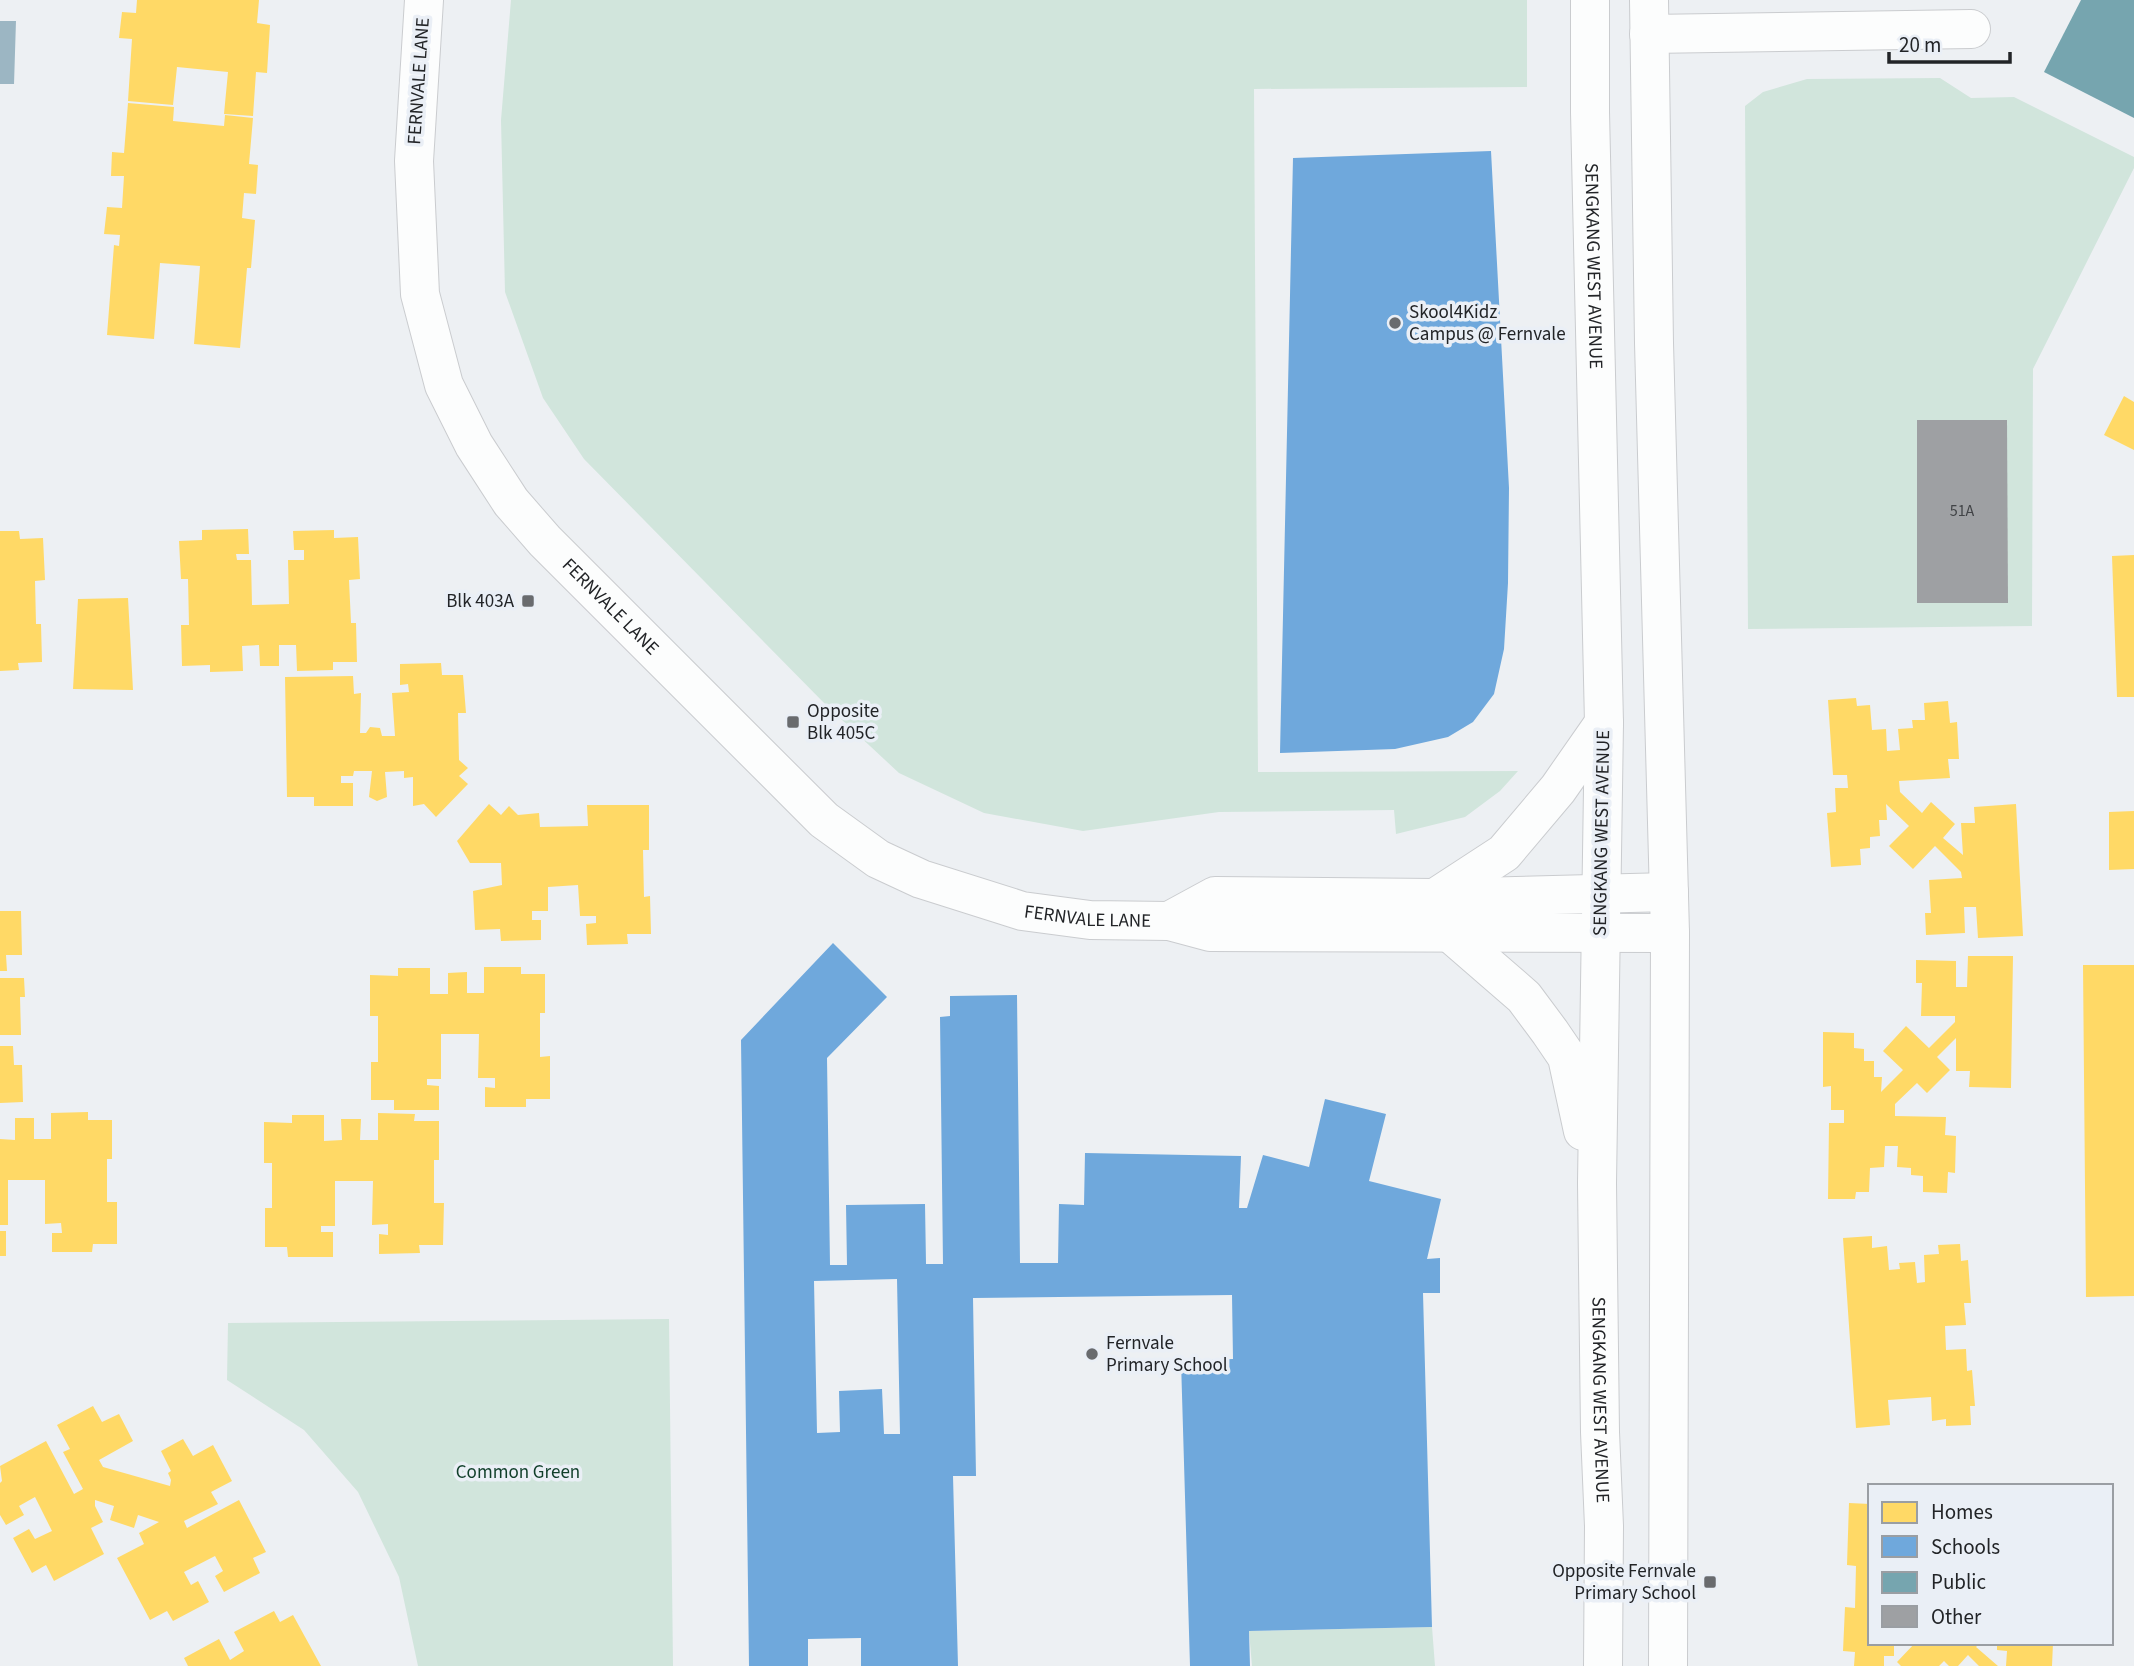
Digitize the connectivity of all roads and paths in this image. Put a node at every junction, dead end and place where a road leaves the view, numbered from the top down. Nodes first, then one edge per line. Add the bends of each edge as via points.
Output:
1 (425, 0) edge
2 (1590, 0) edge
3 (1649, 17) edge
4 (1971, 29) dead end
5 (1604, 723) junction
6 (1669, 892) junction
7 (1602, 895) junction
8 (1435, 898) junction
9 (1169, 922) junction
10 (1449, 932) junction
11 (1601, 933) junction
12 (1670, 933) junction
13 (1597, 1184) junction
14 (1603, 1666) edge
15 (1668, 1666) edge

1 - 9 main road, FERNVALE LANE via 414,161 420,294 444,384 474,445 511,502 824,820 878,859 921,879 1022,911 1090,920
2 - 5 main road, SENGKANG WEST AVENUE
3 - 4 main road
3 - 6 main road
5 - 7 main road, SENGKANG WEST AVENUE
5 - 8 main road via 1558,789 1504,853
6 - 7 main road, FERNVALE LANE
6 - 12 main road
7 - 8 main road, FERNVALE LANE
7 - 11 main road, SENGKANG WEST AVENUE
8 - 9 main road, FERNVALE LANE via 1215,896
9 - 10 main road, FERNVALE LANE via 1210,932
10 - 11 main road, FERNVALE LANE
10 - 13 main road via 1524,997 1567,1057
11 - 12 main road, FERNVALE LANE
11 - 13 main road, SENGKANG WEST AVENUE
12 - 15 main road
13 - 14 main road, SENGKANG WEST AVENUE

